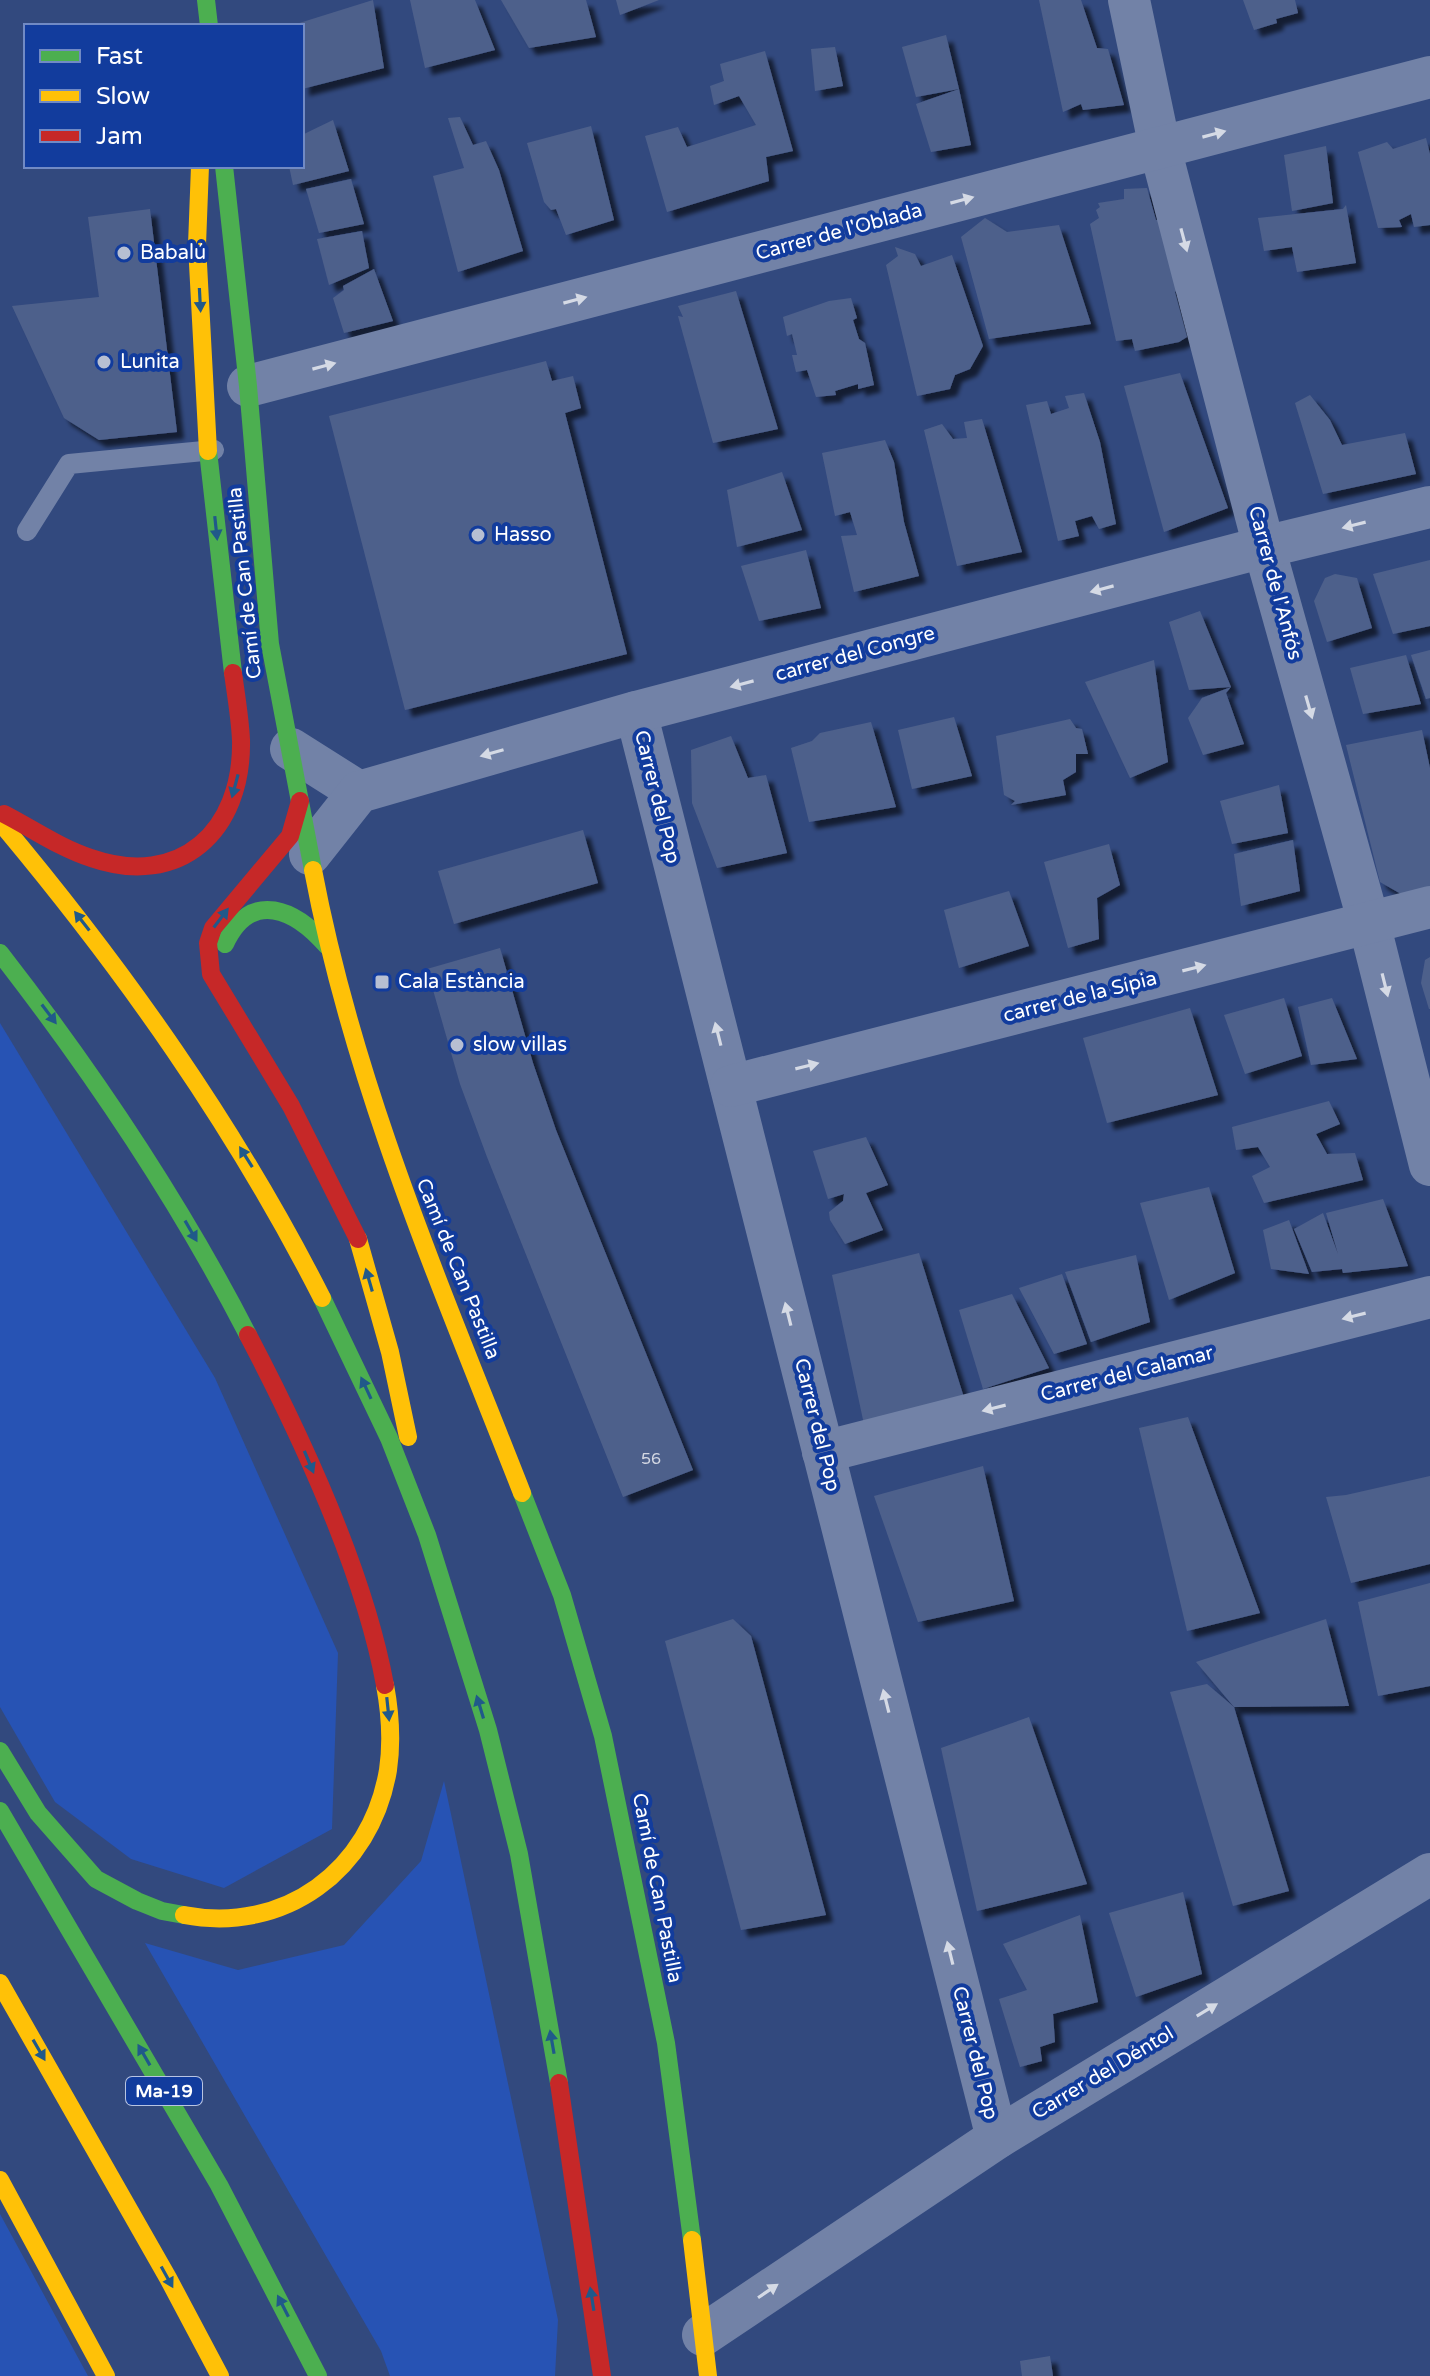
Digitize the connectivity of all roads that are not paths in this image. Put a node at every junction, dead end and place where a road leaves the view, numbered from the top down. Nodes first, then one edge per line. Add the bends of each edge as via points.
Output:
1 (206, 0) edge
2 (1129, 0) edge
3 (207, 24) edge
4 (1430, 77) edge
5 (1160, 148) junction
6 (200, 168) edge
7 (224, 168) edge
8 (248, 386) junction
9 (254, 445) junction
10 (208, 451) junction
11 (1430, 507) edge
12 (27, 531) dead end
13 (1264, 547) junction
14 (636, 712) junction
15 (291, 749) junction
16 (359, 792) junction
17 (300, 801) junction
18 (0, 812) edge
19 (0, 822) edge
20 (310, 854) junction
21 (1430, 907) edge
22 (1369, 923) junction
23 (327, 946) junction
24 (0, 953) edge
25 (219, 990) junction
26 (731, 1086) junction
27 (1430, 1165) edge
28 (1430, 1297) edge
29 (823, 1452) junction
30 (428, 1537) junction
31 (0, 1751) edge
32 (0, 1811) edge
33 (1430, 1874) edge
34 (0, 1983) edge
35 (997, 2138) junction
36 (0, 2180) edge
37 (703, 2335) junction
38 (106, 2376) edge
39 (220, 2376) edge
40 (318, 2376) edge
41 (602, 2376) edge
42 (708, 2376) edge

1 - 3 main road
2 - 5 street, Carrer de l'Anfós
5 -> 4 street, Carrer de l'Oblada
8 -> 5 street, Carrer de l'Oblada
5 -> 13 street, Carrer de l'Anfós
6 -> 10 main road via 197,245
7 - 8 main road, Camí de Can Pastilla
8 - 9 main road, Camí de Can Pastilla
9 - 10 lane
9 - 15 main road, Camí de Can Pastilla via 270,644
10 - 12 lane via 69,464
10 -> 18 main road via 241,741 227,810 197,848 167,865 139,868 90,858
11 -> 13 street, carrer del Congre
13 -> 14 street, carrer del Congre
13 -> 22 street, Carrer de l'Anfós
14 -> 16 street, carrer del Congre
26 -> 14 street, Carrer del Pop
15 - 16 street
15 - 17 main road, Camí de Can Pastilla
16 - 20 street
17 - 20 main road, Camí de Can Pastilla
25 -> 17 main road via 208,958 213,928 290,836
30 -> 19 main road via 339,1329 253,1170 132,988
20 - 23 main road, Camí de Can Pastilla
21 - 22 street, carrer de la Sípia
26 -> 22 street, carrer de la Sípia
22 -> 27 street, Carrer de l'Anfós
23 - 25 main road via 292,913 277,908 253,913 227,937 219,962
23 - 37 main road, Camí de Can Pastilla via 395,1168 562,1595 603,1736 666,2043
24 -> 31 main road via 129,1128 261,1358 352,1569 381,1669 390,1728 383,1792 367,1833 353,1852 326,1883 295,1905 234,1921 169,1913 97,1880 34,1807
30 -> 25 main road via 390,1352 357,1236 291,1106
29 -> 26 street, Carrer del Pop
28 -> 29 street, Carrer del Calamar
35 -> 29 street, Carrer del Pop
41 -> 30 main road via 560,2083 503,1782
40 -> 32 main road, Ma-19 via 219,2185
35 -> 33 street, Carrer del Déntol
34 -> 39 main road
37 -> 35 street, Carrer del Déntol
36 - 38 main road
37 - 42 main road, Camí de Can Pastilla

